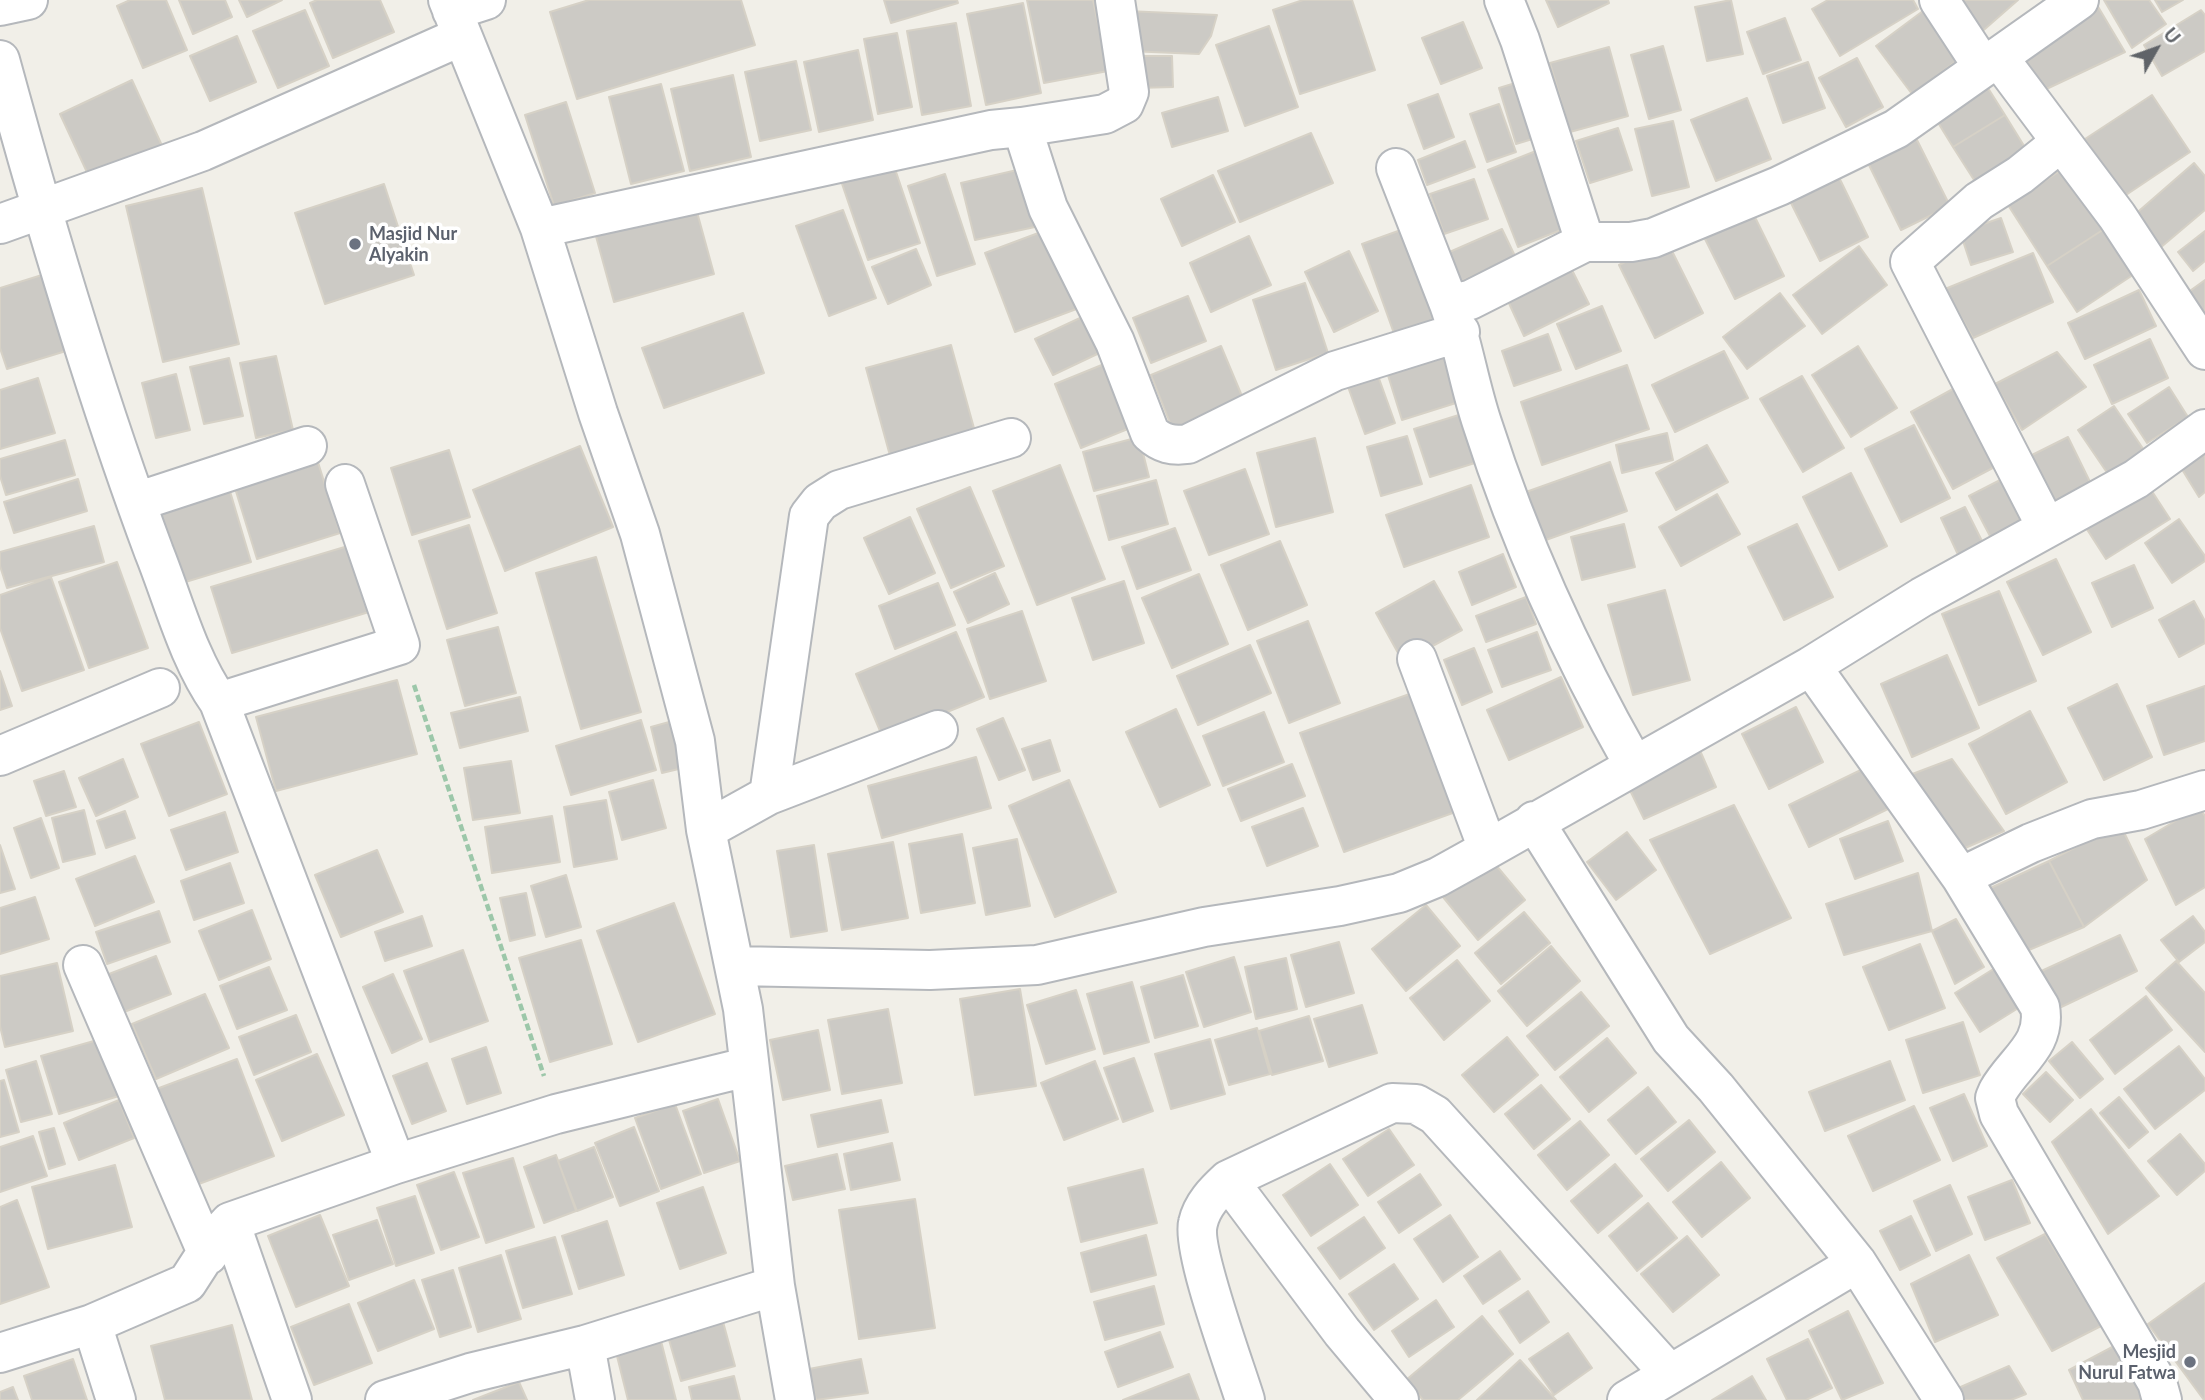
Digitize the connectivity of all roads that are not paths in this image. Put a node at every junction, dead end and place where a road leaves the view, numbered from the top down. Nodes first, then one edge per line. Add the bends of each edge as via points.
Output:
1 (28, 0) edge
2 (1115, 0) edge
3 (1504, 0) edge
4 (1939, 0) edge
5 (2079, 0) edge
6 (0, 6) edge
7 (462, 12) edge
8 (0, 60) edge
9 (1990, 62) junction
10 (1022, 127) junction
11 (2061, 142) junction
12 (1396, 168) dead end
13 (41, 208) junction
14 (0, 224) edge
15 (540, 228) junction
16 (1585, 242) junction
17 (1454, 318) junction
18 (2205, 351) edge
19 (2205, 429) edge
20 (1011, 438) dead end
21 (307, 446) dead end
22 (345, 484) dead end
23 (136, 502) junction
24 (2047, 528) junction
25 (1417, 659) dead end
26 (1811, 666) junction
27 (160, 688) dead end
28 (219, 702) junction
29 (938, 730) dead end
30 (0, 756) edge
31 (1633, 765) junction
32 (2205, 790) edge
33 (769, 795) junction
34 (1534, 821) junction
35 (706, 830) junction
36 (1488, 849) junction
37 (1961, 877) junction
38 (83, 965) dead end
39 (736, 966) junction
40 (747, 1068) junction
41 (396, 1164) junction
42 (1228, 1180) junction
43 (230, 1222) junction
44 (208, 1255) junction
45 (1857, 1263) junction
46 (775, 1286) junction
47 (92, 1324) junction
48 (585, 1345) junction
49 (0, 1353) edge
50 (1669, 1373) junction
51 (116, 1400) edge
52 (292, 1400) edge
53 (385, 1400) edge
54 (595, 1400) edge
55 (795, 1400) edge
56 (1245, 1400) edge
57 (1399, 1400) edge
58 (1627, 1400) edge
59 (1944, 1400) edge
60 (2162, 1400) edge

1 - 6 street
2 - 10 street via 1129,92 1124,104 1105,114
3 - 16 street
4 - 9 street
5 - 9 street
7 - 13 street via 203,151
7 - 15 street
8 - 13 street
9 - 11 street
9 - 16 street via 1896,129 1779,186 1653,238
10 - 15 street
10 - 17 street via 1048,208 1115,342 1150,433 1159,441 1188,444
11 - 18 street via 2117,216
11 - 24 street via 1979,201 1910,262
12 - 17 street
13 - 14 street
13 - 23 street
15 - 35 street via 640,534 695,741
16 - 17 street via 1470,300
17 - 31 street via 1481,421 1539,582
19 - 24 street via 2137,479
20 - 33 street via 839,490 809,516
21 - 23 street
22 - 28 street via 400,645
23 - 28 street via 200,671
24 - 26 street via 1922,597
25 - 36 street
26 - 31 street
26 - 37 street
27 - 30 street
28 - 41 street
29 - 33 street
31 - 34 street
32 - 37 street via 2092,819
33 - 35 street
34 - 36 street
34 - 45 street via 1671,1039
35 - 39 street
36 - 39 street via 1399,892 1204,927 1037,965 930,971
37 - 60 street via 2042,1017 2042,1031 1998,1091 1999,1114 2157,1382
38 - 44 street
39 - 40 street
40 - 41 street via 556,1114
40 - 46 street
41 - 43 street
42 - 50 street via 1379,1107 1416,1104 1435,1115
42 - 56 street via 1210,1197 1196,1242
42 - 57 street
43 - 44 street
43 - 52 street
44 - 47 street via 187,1283
45 - 50 street
45 - 59 street
46 - 48 street
46 - 55 street
47 - 49 street
47 - 51 street
48 - 53 street
48 - 54 street
50 - 58 street

